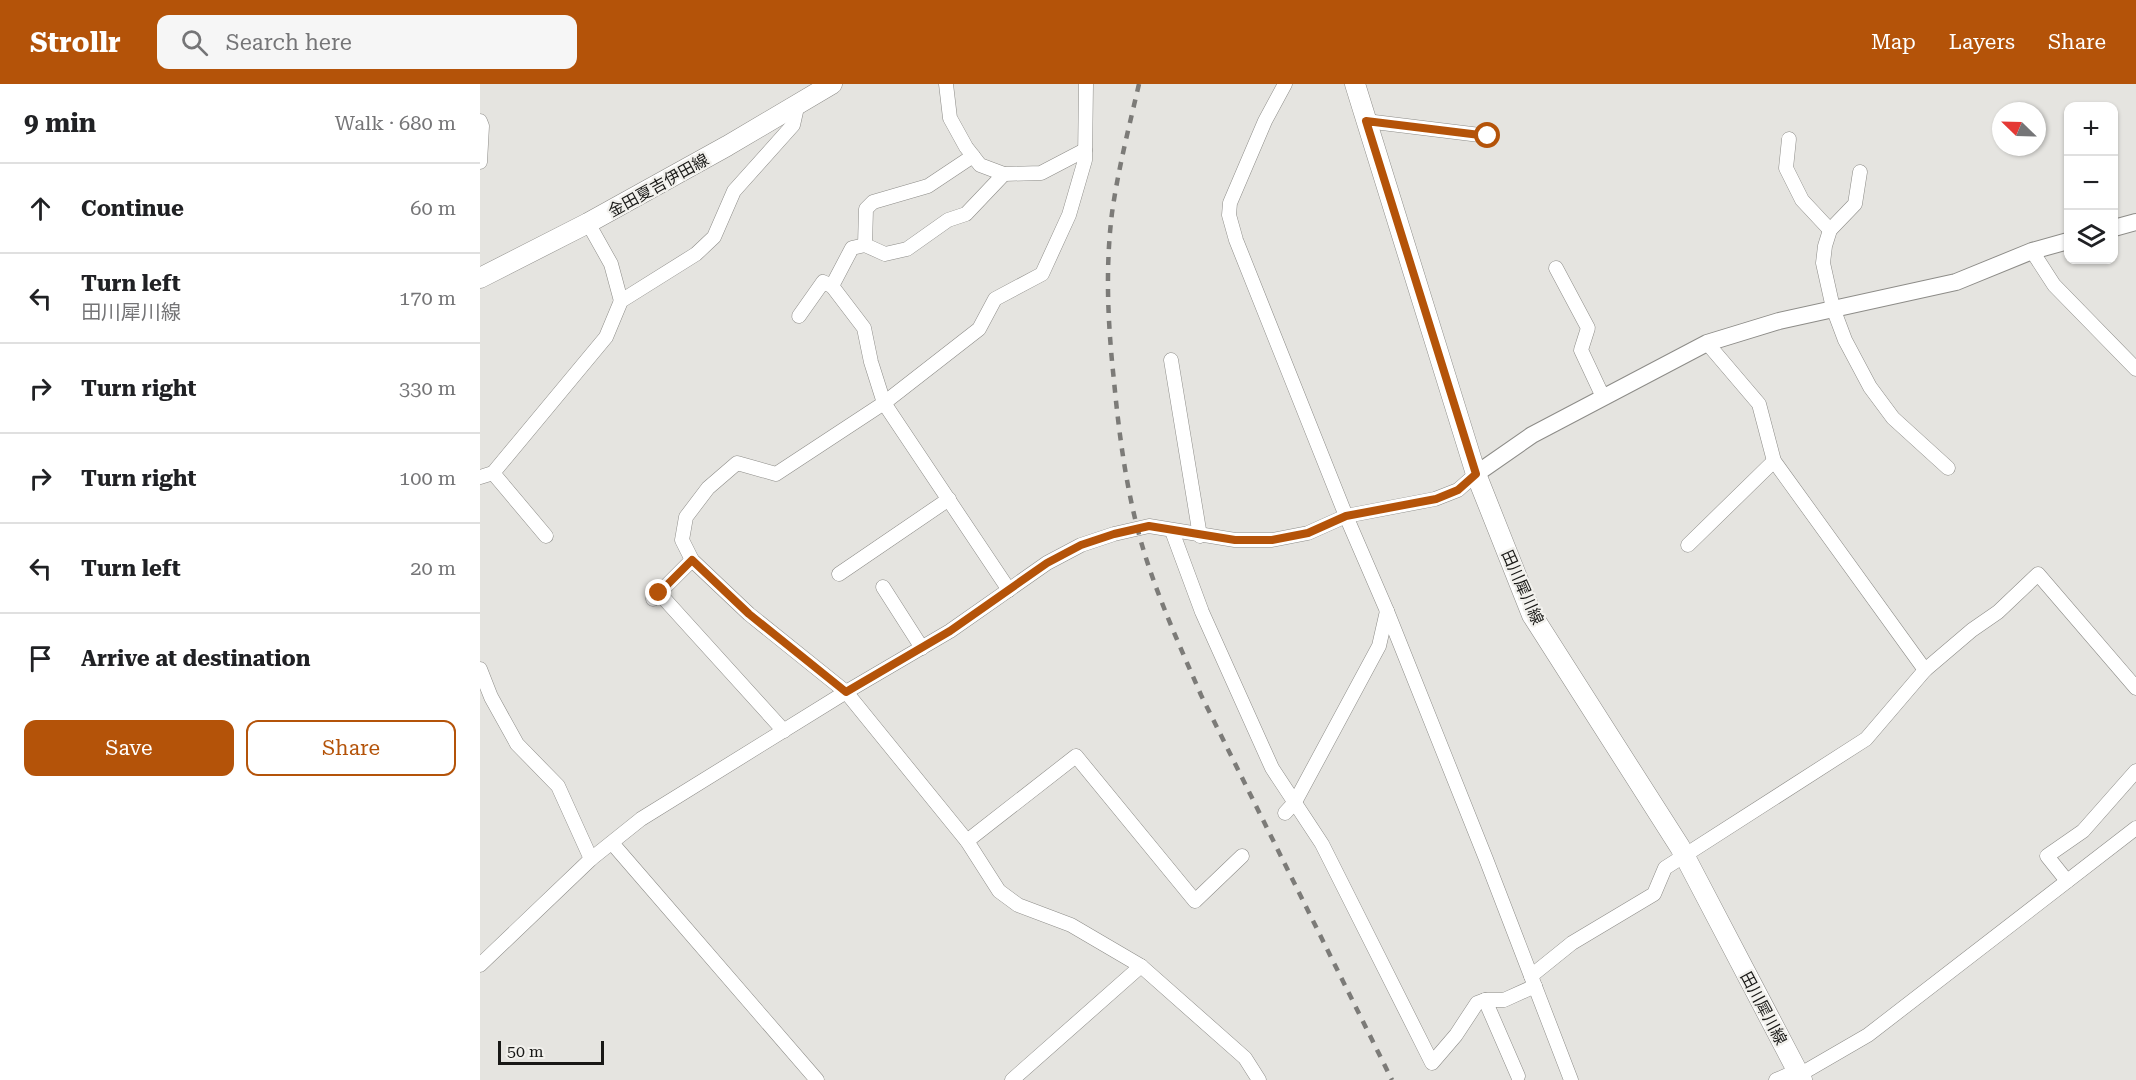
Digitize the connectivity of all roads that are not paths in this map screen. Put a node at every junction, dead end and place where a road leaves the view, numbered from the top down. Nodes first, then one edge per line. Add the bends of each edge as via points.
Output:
1 (832, 84) edge
2 (946, 84) edge
3 (1086, 84) edge
4 (1285, 84) edge
5 (1355, 84) edge
6 (798, 103) junction
7 (480, 121) edge
8 (1366, 121) junction
9 (1488, 136) dead end
10 (1789, 139) dead end
11 (1085, 150) junction
12 (973, 156) junction
13 (480, 162) edge
14 (1860, 172) dead end
15 (1004, 174) junction
16 (2136, 222) edge
17 (588, 223) junction
18 (2118, 227) edge
19 (1830, 230) junction
20 (2064, 242) edge
21 (865, 245) junction
22 (2032, 251) junction
23 (1556, 268) dead end
24 (480, 278) edge
25 (832, 286) junction
26 (621, 301) junction
27 (1833, 308) junction
28 (799, 316) dead end
29 (1707, 343) junction
30 (1171, 360) dead end
31 (2136, 369) edge
32 (1603, 398) junction
33 (884, 403) junction
34 (1774, 461) junction
35 (1948, 468) dead end
36 (1476, 474) junction
37 (487, 475) edge
38 (949, 499) junction
39 (1346, 516) junction
40 (1172, 531) junction
41 (546, 536) dead end
42 (1200, 536) junction
43 (1688, 545) dead end
44 (692, 560) junction
45 (839, 574) dead end
46 (883, 587) dead end
47 (1009, 590) junction
48 (1387, 611) junction
49 (922, 648) junction
50 (480, 669) edge
51 (1924, 670) junction
52 (2136, 688) edge
53 (846, 692) junction
54 (784, 731) junction
55 (2136, 771) edge
56 (1295, 802) junction
57 (1285, 813) dead end
58 (2136, 828) edge
59 (967, 841) junction
60 (612, 843) junction
61 (1242, 856) dead end
62 (1685, 856) junction
63 (591, 859) junction
64 (2067, 881) junction
65 (480, 965) edge
66 (1141, 966) junction
67 (1533, 981) junction
68 (1485, 1000) junction
69 (1799, 1075) edge
70 (1518, 1076) dead end
71 (817, 1080) edge
72 (1012, 1080) edge
73 (1259, 1080) edge
74 (1571, 1080) edge
75 (1776, 1080) edge

1 - 6 main road, 金田夏吉伊田線
2 - 12 street via 950,118
3 - 11 street
4 - 39 street via 1230,203 1229,215
5 - 8 main road, 田川犀川線
6 - 17 main road, 金田夏吉伊田線
6 - 26 street via 793,125 734,191 714,237 696,254
7 - 13 street
8 - 9 street
8 - 36 main road, 田川犀川線
10 - 19 street via 1786,168 1802,200
11 - 15 street via 1041,173
11 - 33 street via 1069,215 1042,274 995,299 979,329
12 - 15 street via 980,165
12 - 21 street via 928,186 873,202 866,209
14 - 19 street via 1855,204
15 - 21 street via 966,214 948,220 907,249 885,254
16 - 18 street
17 - 24 main road, 金田夏吉伊田線
17 - 26 street via 611,264
19 - 27 street via 1823,263
20 - 22 street
21 - 25 street via 852,248
22 - 27 street via 1956,282
22 - 31 street via 2054,285
23 - 32 street via 1588,328 1581,350
25 - 28 street via 823,282
25 - 33 street via 864,328
26 - 37 street via 606,337
27 - 29 street
27 - 35 street via 1870,387 1893,418
29 - 32 street
29 - 34 street via 1759,404
30 - 42 street
32 - 36 street via 1532,435
33 - 38 street
33 - 44 street via 776,474 737,464 708,488 686,517 682,540
34 - 43 street
34 - 51 street
36 - 39 street via 1458,490 1436,499
36 - 62 main road, 田川犀川線 via 1532,615
37 - 41 street
38 - 45 street
38 - 47 street
39 - 42 street via 1308,533 1272,540
39 - 48 street
40 - 42 street
40 - 47 street via 1149,526 1081,545
40 - 56 street via 1202,612 1272,768
44 - 53 street via 749,614
44 - 54 street via 656,596
46 - 49 street
47 - 49 street
48 - 56 street via 1378,646
48 - 67 street
49 - 53 street
50 - 63 street via 518,744 558,786
51 - 52 street via 1998,612 2038,574
51 - 62 street via 1866,739
53 - 54 street
53 - 59 street
54 - 60 street via 641,819
55 - 64 street via 2083,831 2047,856
56 - 57 street
56 - 68 street via 1322,844 1432,1063 1477,1003
58 - 64 street
59 - 61 street via 1076,756 1195,901
59 - 66 street via 999,891 1018,905 1071,925
60 - 63 street
60 - 71 street
62 - 67 street via 1665,868 1654,894 1572,943
62 - 69 main road, 田川犀川線
63 - 65 street
64 - 69 street via 1868,1035
66 - 72 street
66 - 73 street via 1245,1058
67 - 68 street via 1504,1000
67 - 74 street
68 - 70 street
69 - 75 street

